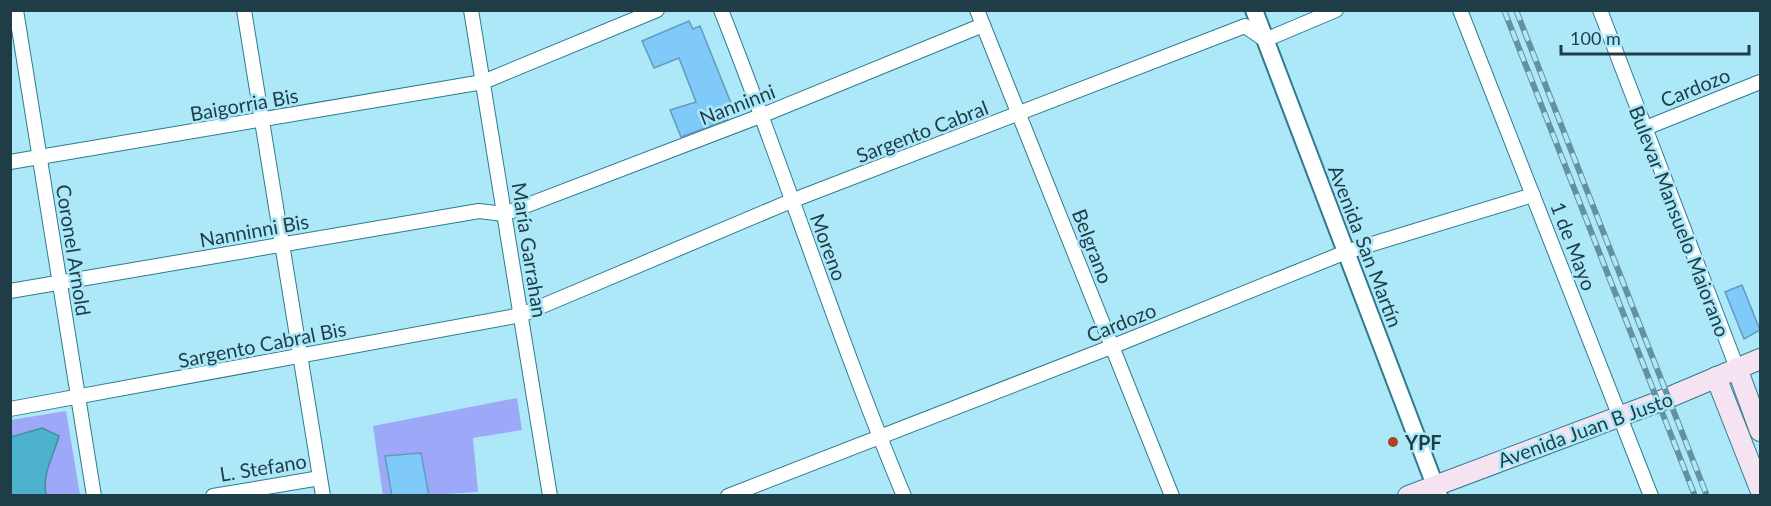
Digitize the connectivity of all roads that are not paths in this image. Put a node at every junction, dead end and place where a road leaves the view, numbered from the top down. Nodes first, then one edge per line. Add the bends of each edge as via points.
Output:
1 (16, 10) edge
2 (244, 10) edge
3 (471, 10) edge
4 (657, 10) edge
5 (721, 10) edge
6 (977, 10) edge
7 (1254, 10) edge
8 (1335, 10) edge
9 (1460, 10) edge
10 (1599, 10) edge
11 (982, 25) junction
12 (1265, 40) junction
13 (483, 82) junction
14 (1761, 82) edge
15 (763, 115) junction
16 (1021, 115) junction
17 (262, 121) junction
18 (1643, 129) junction
19 (40, 158) junction
20 (10, 162) edge
21 (1533, 195) junction
22 (792, 201) junction
23 (504, 214) junction
24 (282, 245) junction
25 (1346, 252) junction
26 (60, 282) junction
27 (10, 291) edge
28 (521, 315) junction
29 (1111, 347) junction
30 (301, 357) junction
31 (1761, 359) edge
32 (1737, 368) junction
33 (1716, 377) junction
34 (78, 398) junction
35 (10, 409) edge
36 (1620, 416) junction
37 (1761, 430) edge
38 (879, 436) junction
39 (321, 478) junction
40 (1761, 489) edge
41 (1437, 490) edge
42 (94, 495) edge
43 (213, 495) edge
44 (323, 495) edge
45 (550, 495) edge
46 (728, 495) edge
47 (904, 495) edge
48 (1172, 495) edge
49 (1408, 495) edge
50 (1651, 495) edge

1 - 19 street, Coronel Arnold
2 - 17 street
3 - 13 street, María Garrahan
4 - 13 street, Baigorria Bis
5 - 15 street, Moreno
6 - 11 street, Belgrano
7 - 12 street, Avenida San Martín
8 - 12 street
9 - 21 street, 1 de Mayo
10 - 18 street, Bulevar Mansuelo Maiorano
11 - 15 street, Nanninni
11 - 16 street, Belgrano
12 - 16 street, Sargento Cabral via 1245,26
12 - 25 street, Avenida San Martín
13 - 17 street, Baigorria Bis
13 - 23 street, María Garrahan
14 - 18 street, Cardozo
15 - 22 street, Moreno
15 - 23 street, Nanninni
16 - 22 street, Sargento Cabral
16 - 29 street, Belgrano
17 - 19 street, Baigorria Bis
17 - 24 street
18 - 32 street, Bulevar Mansuelo Maiorano
19 - 20 street, Baigorria Bis
19 - 26 street, Coronel Arnold
21 - 25 street, Cardozo
21 - 36 street, 1 de Mayo
22 - 28 street, Sargento Cabral
22 - 38 street, Moreno
23 - 24 street, Nanninni Bis via 479,212
23 - 28 street, María Garrahan
24 - 26 street, Nanninni Bis
24 - 30 street
25 - 29 street, Cardozo
25 - 41 street, Avenida San Martín
26 - 27 street, Nanninni Bis
26 - 34 street, Coronel Arnold
28 - 30 street, Sargento Cabral Bis
28 - 45 street, María Garrahan
29 - 38 street, Cardozo
29 - 48 street, Belgrano
30 - 34 street, Sargento Cabral Bis
30 - 39 street
31 - 32 main road, Avenida Juan B Justo
32 - 33 main road, Avenida Juan B Justo
32 - 37 main road, Bulevar Mansuelo Maiorano
33 - 36 main road, Avenida Juan B Justo
33 - 40 main road
34 - 35 street, Sargento Cabral Bis
34 - 42 street, Coronel Arnold
36 - 41 main road, Avenida Juan B Justo
36 - 50 street, 1 de Mayo
38 - 46 street, Cardozo
38 - 47 street, Moreno
39 - 43 street, L. Stefano
39 - 44 street
41 - 49 main road, Avenida Juan B Justo

